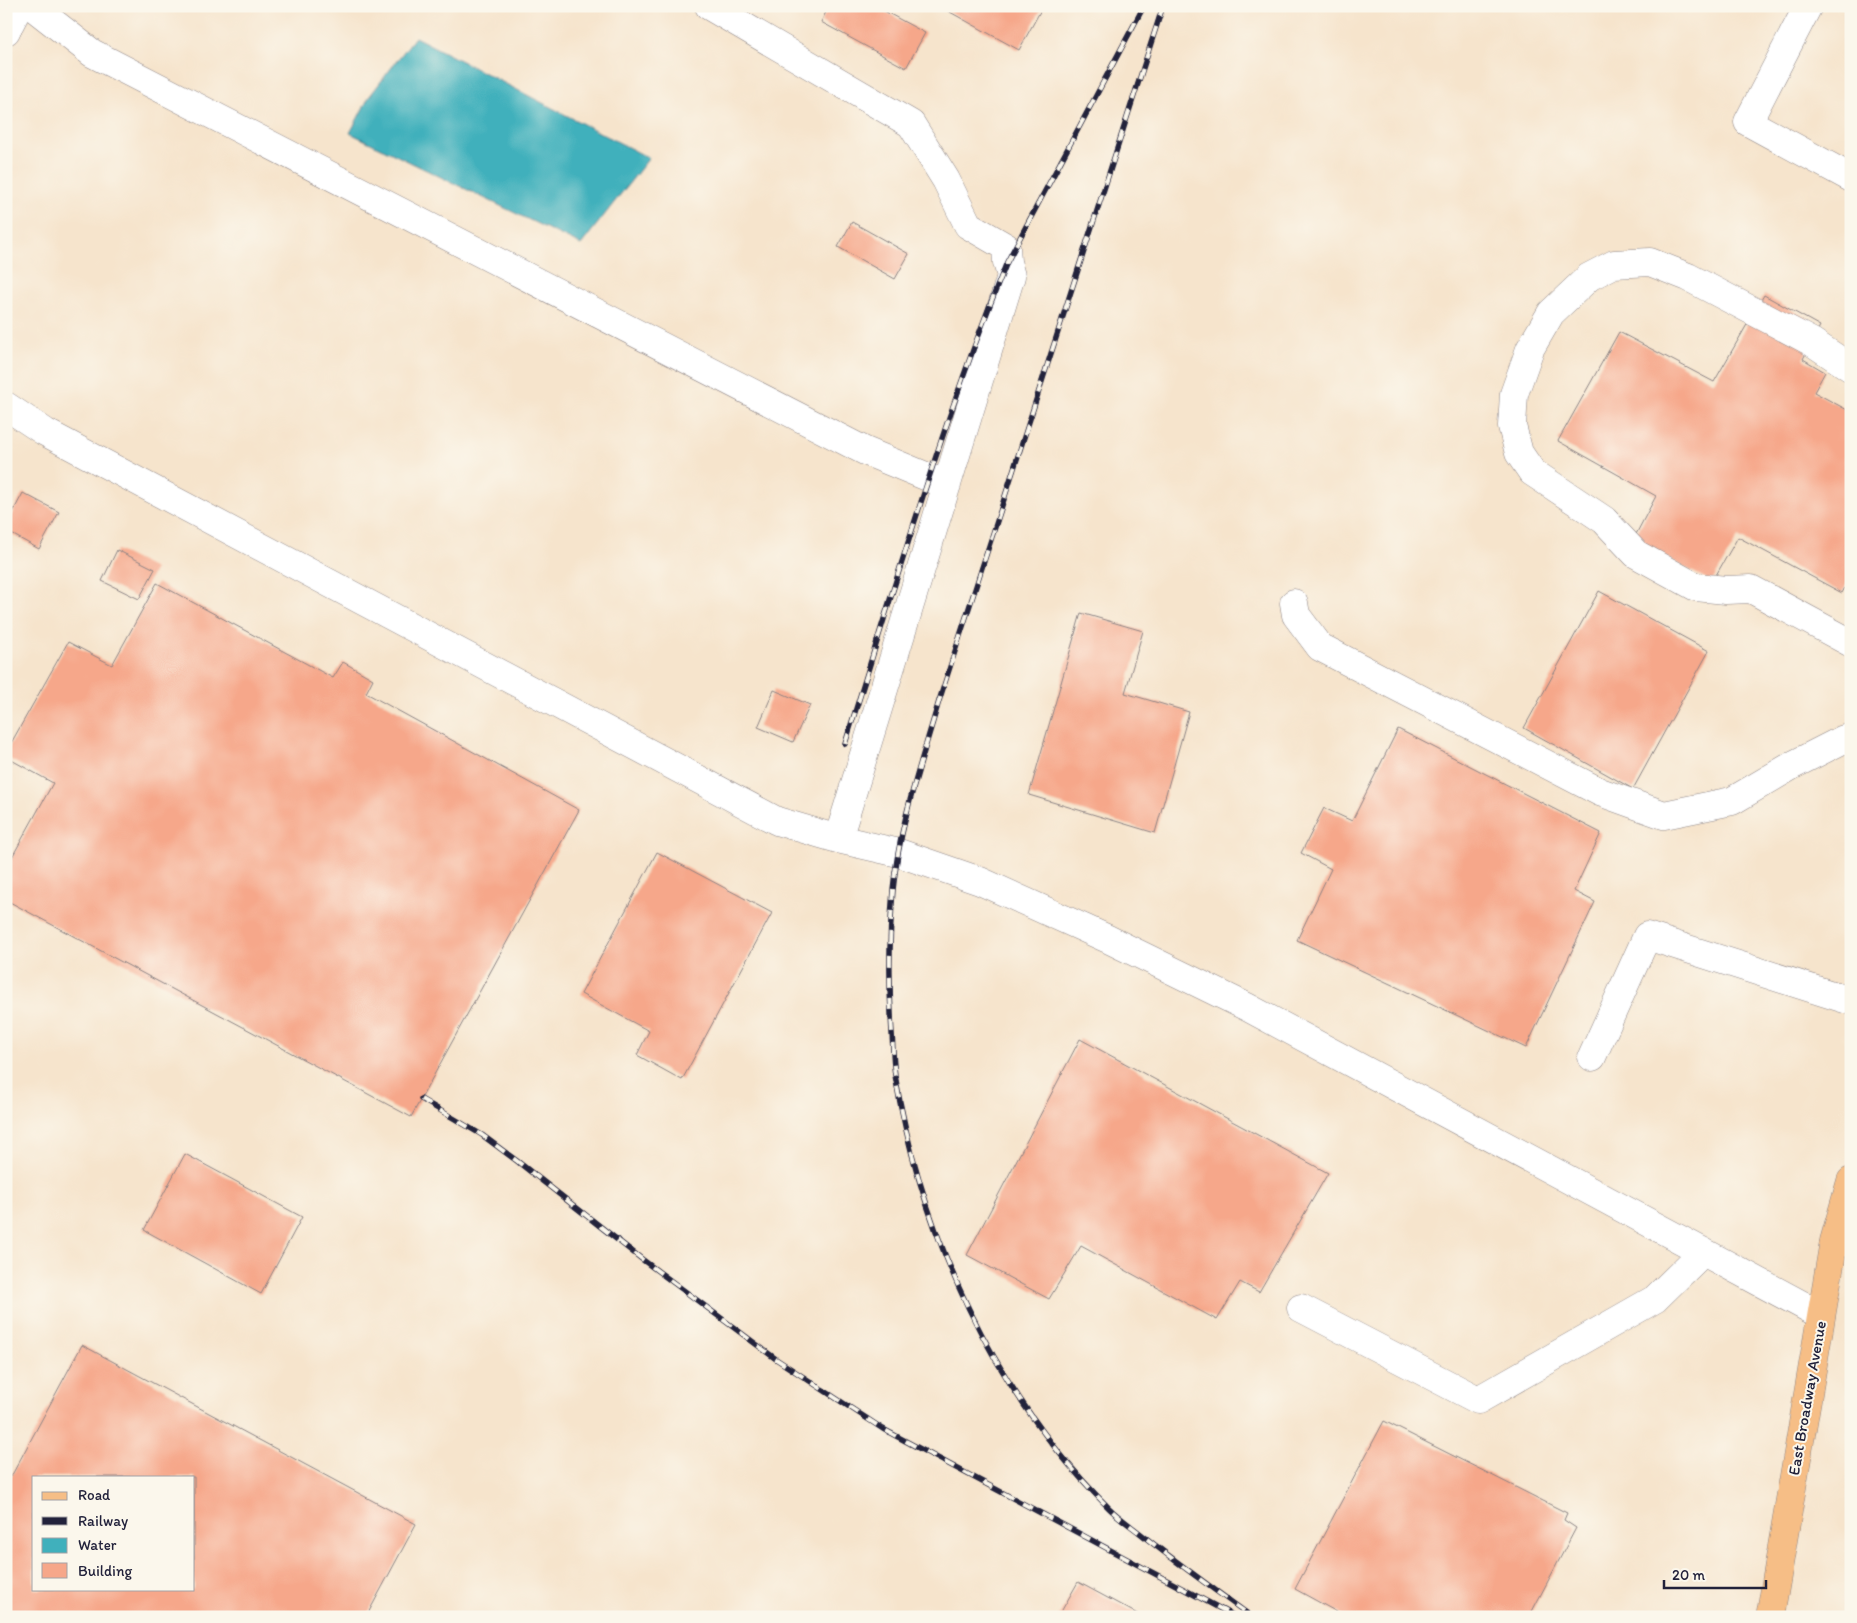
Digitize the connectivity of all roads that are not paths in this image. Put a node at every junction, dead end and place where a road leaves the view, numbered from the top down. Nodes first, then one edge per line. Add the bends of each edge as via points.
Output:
1 (19, 6) edge
2 (32, 6) edge
3 (709, 6) edge
4 (1808, 6) edge
5 (6, 31) edge
6 (1851, 178) edge
7 (1851, 368) edge
8 (6, 406) edge
9 (947, 484) junction
10 (1294, 603) dead end
11 (1851, 643) edge
12 (1851, 741) edge
13 (838, 839) junction
14 (1851, 1001) edge
15 (1592, 1057) dead end
16 (1851, 1181) edge
17 (1704, 1252) junction
18 (1302, 1308) dead end
19 (1821, 1315) junction
20 (1770, 1617) edge

1 - 5 street
2 - 9 street via 92,53 865,452
3 - 9 street via 911,124 946,180 968,225 1006,248 1011,276
4 - 6 street via 1748,122
7 - 11 street via 1812,342 1688,277 1650,262 1614,264 1589,277 1551,313 1530,349 1514,394 1512,426 1519,452 1532,472 1604,520 1636,554 1696,587 1751,589
8 - 13 street via 45,432 777,821
9 - 13 street
10 - 12 street via 1297,617 1320,647 1600,792 1664,815 1732,801 1844,739
13 - 17 street via 899,853 980,881 1108,939 1247,1007
14 - 15 street via 1647,936
16 - 19 main road, East Broadway Avenue via 1834,1241
17 - 18 street via 1655,1299 1478,1400
17 - 19 street
19 - 20 main road, East Broadway Avenue

